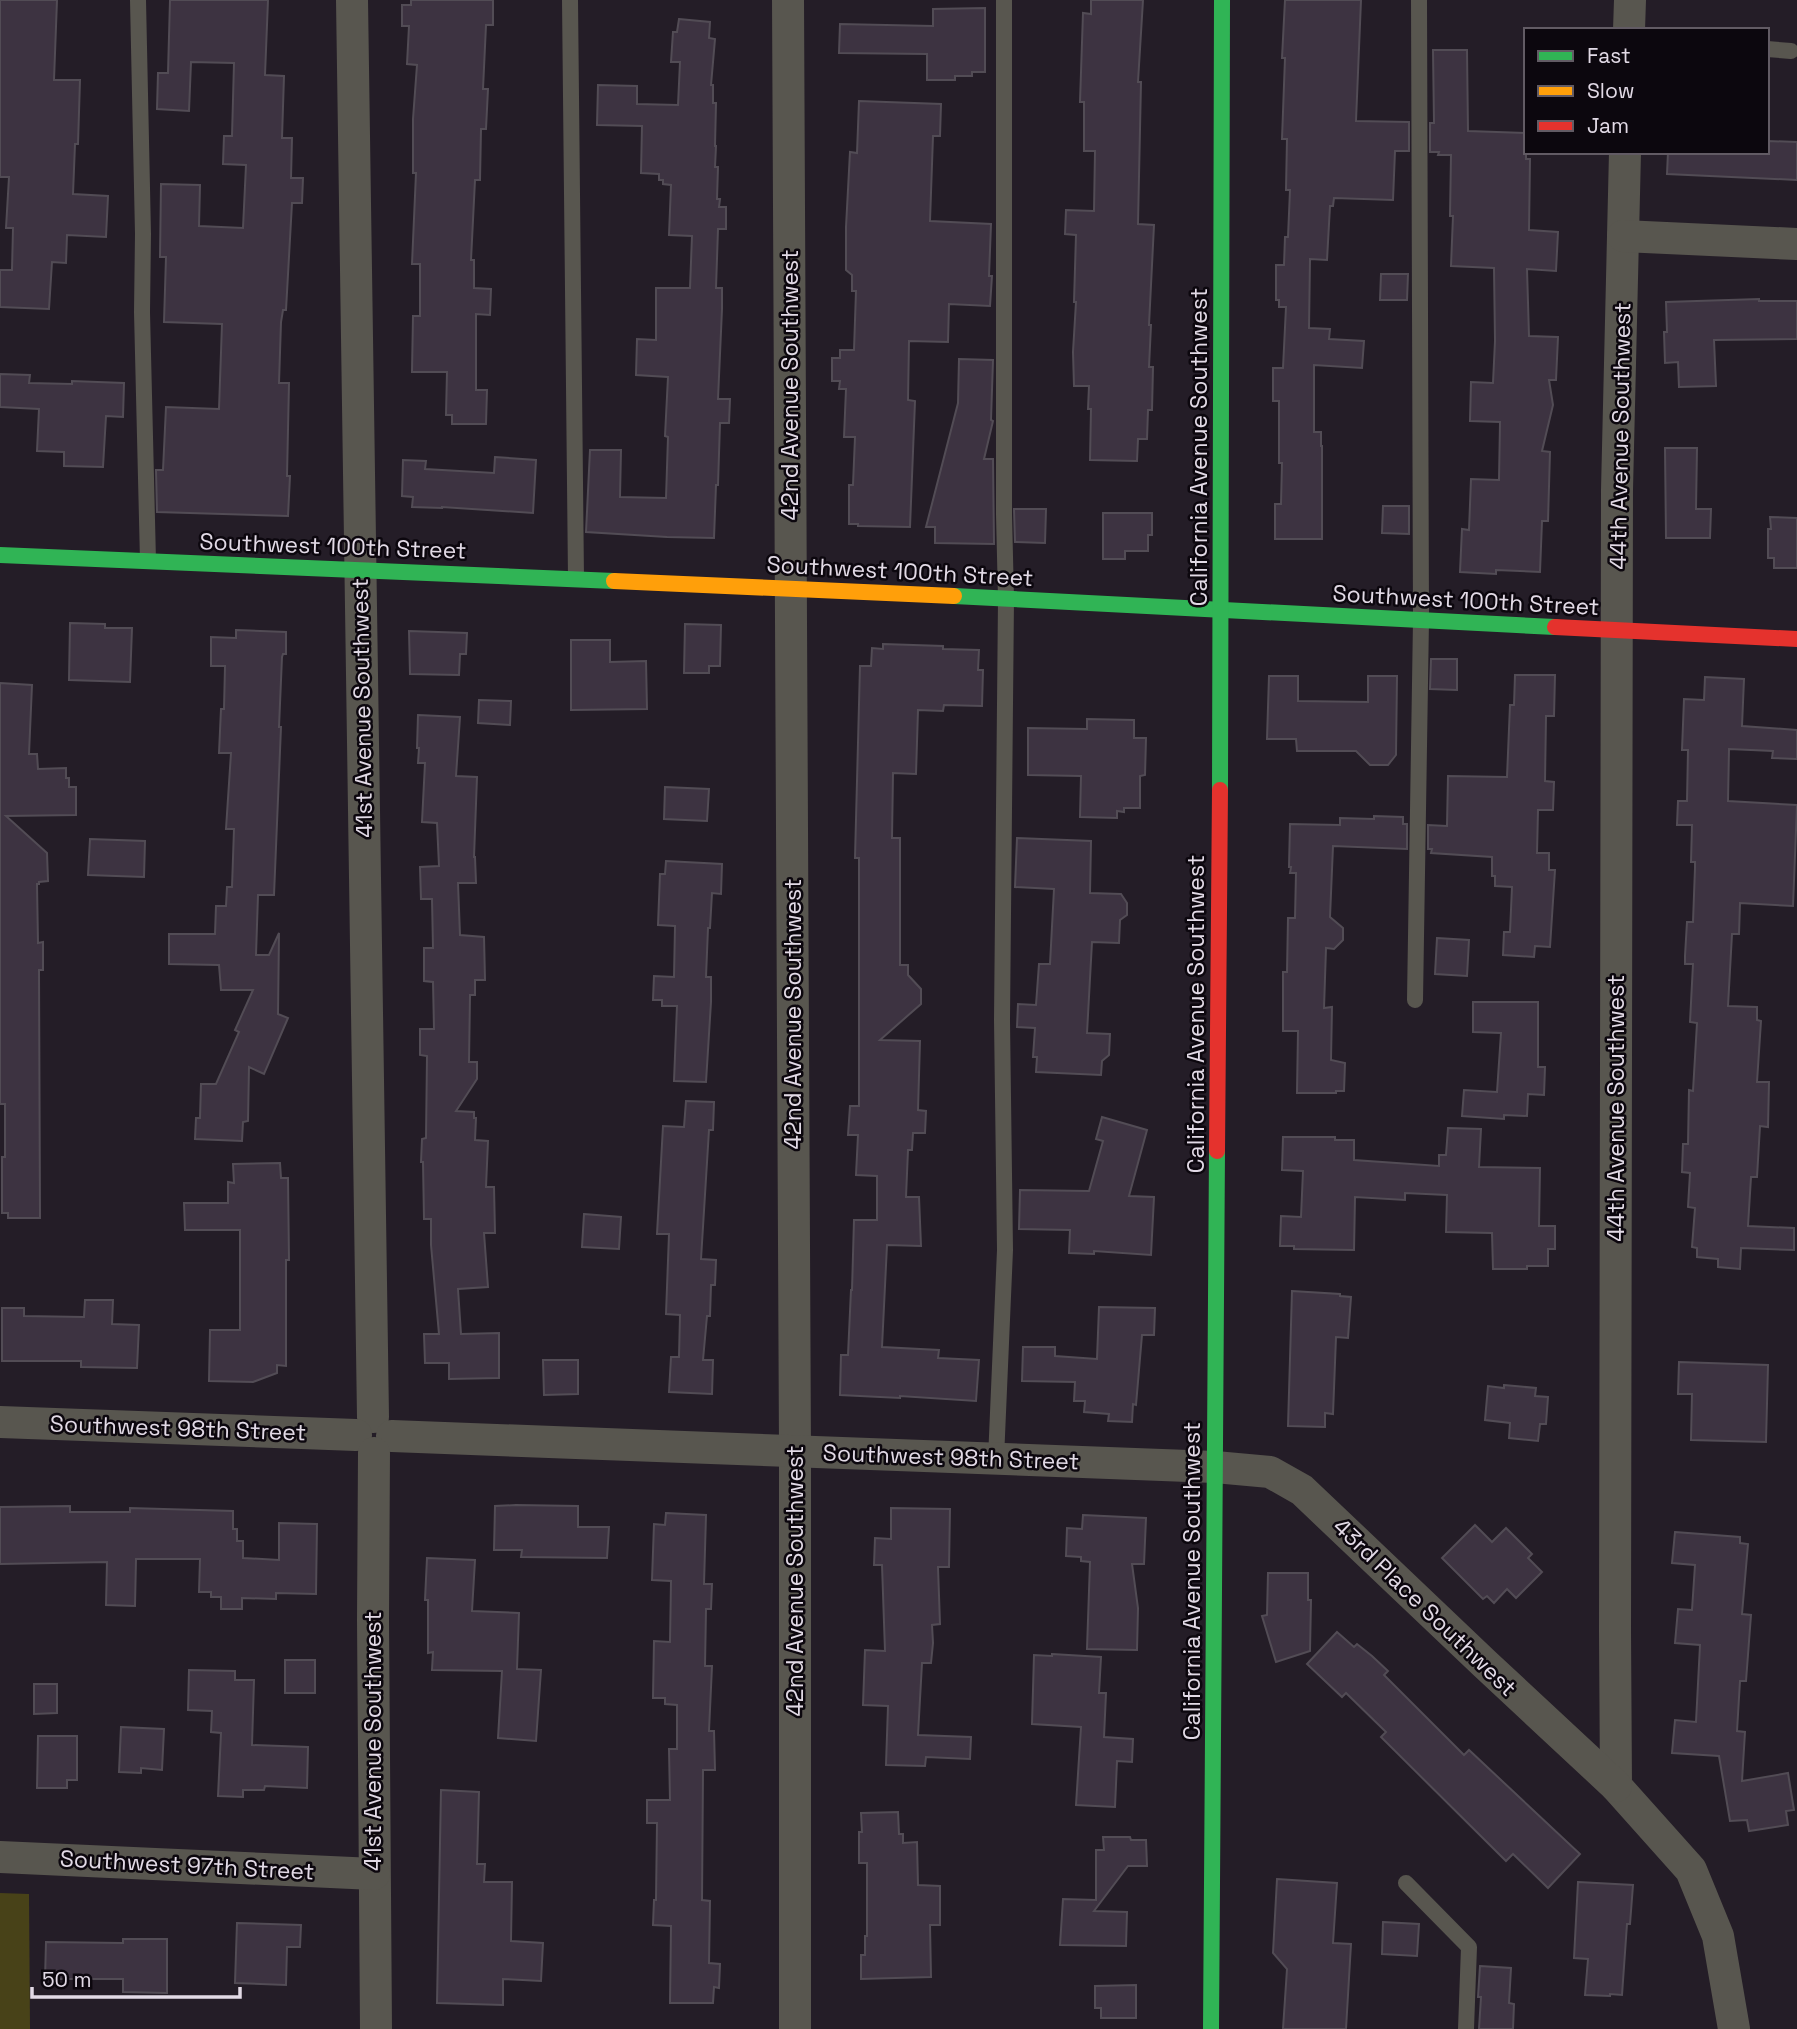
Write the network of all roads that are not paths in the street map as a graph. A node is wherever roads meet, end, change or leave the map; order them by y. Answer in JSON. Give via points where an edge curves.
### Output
{"nodes":[{"id":1,"x":138,"y":0,"type":"edge"},
{"id":2,"x":352,"y":0,"type":"edge"},
{"id":3,"x":570,"y":0,"type":"edge"},
{"id":4,"x":788,"y":0,"type":"edge"},
{"id":5,"x":1004,"y":0,"type":"edge"},
{"id":6,"x":1222,"y":0,"type":"edge"},
{"id":7,"x":1419,"y":0,"type":"edge"},
{"id":8,"x":1630,"y":0,"type":"edge"},
{"id":9,"x":1629,"y":28,"type":"edge"},
{"id":10,"x":1769,"y":49,"type":"edge"},
{"id":11,"x":1791,"y":51,"type":"dead end"},
{"id":12,"x":1625,"y":154,"type":"edge"},
{"id":13,"x":1623,"y":236,"type":"junction"},
{"id":14,"x":1797,"y":244,"type":"edge"},
{"id":15,"x":0,"y":555,"type":"edge"},
{"id":16,"x":148,"y":561,"type":"junction"},
{"id":17,"x":360,"y":570,"type":"junction"},
{"id":18,"x":576,"y":579,"type":"junction"},
{"id":19,"x":791,"y":588,"type":"junction"},
{"id":20,"x":1006,"y":599,"type":"junction"},
{"id":21,"x":1221,"y":610,"type":"junction"},
{"id":22,"x":1421,"y":620,"type":"junction"},
{"id":23,"x":1618,"y":630,"type":"junction"},
{"id":24,"x":1797,"y":639,"type":"edge"},
{"id":25,"x":1415,"y":1000,"type":"dead end"},
{"id":26,"x":0,"y":1422,"type":"edge"},
{"id":27,"x":374,"y":1435,"type":"junction"},
{"id":28,"x":795,"y":1451,"type":"junction"},
{"id":29,"x":996,"y":1459,"type":"junction"},
{"id":30,"x":1215,"y":1468,"type":"junction"},
{"id":31,"x":1616,"y":1786,"type":"junction"},
{"id":32,"x":0,"y":1857,"type":"edge"},
{"id":33,"x":374,"y":1874,"type":"junction"},
{"id":34,"x":1405,"y":1883,"type":"dead end"},
{"id":35,"x":376,"y":2029,"type":"edge"},
{"id":36,"x":795,"y":2029,"type":"edge"},
{"id":37,"x":1211,"y":2029,"type":"edge"},
{"id":38,"x":1466,"y":2029,"type":"edge"},
{"id":39,"x":1734,"y":2029,"type":"edge"}],
"edges":[{"from":1,"to":16,"type":"lane"},
{"from":2,"to":17,"type":"street","name":"41st Avenue Southwest"},
{"from":3,"to":18,"type":"lane"},
{"from":4,"to":19,"type":"street","name":"42nd Avenue Southwest"},
{"from":5,"to":20,"type":"lane"},
{"from":6,"to":21,"type":"street","name":"California Avenue Southwest"},
{"from":7,"to":22,"type":"lane"},
{"from":8,"to":9,"type":"street"},
{"from":10,"to":11,"type":"lane"},
{"from":12,"to":13,"type":"street","name":"44th Avenue Southwest"},
{"from":13,"to":14,"type":"street"},
{"from":13,"to":23,"type":"street","name":"44th Avenue Southwest"},
{"from":15,"to":16,"type":"street","name":"Southwest 100th Street"},
{"from":16,"to":17,"type":"street","name":"Southwest 100th Street"},
{"from":17,"to":18,"type":"street","name":"Southwest 100th Street"},
{"from":17,"to":27,"type":"street","name":"41st Avenue Southwest"},
{"from":18,"to":19,"type":"street","name":"Southwest 100th Street"},
{"from":19,"to":20,"type":"street","name":"Southwest 100th Street"},
{"from":19,"to":28,"type":"street","name":"42nd Avenue Southwest"},
{"from":20,"to":21,"type":"street","name":"Southwest 100th Street"},
{"from":20,"to":29,"type":"lane","via":[[1005,1250]]},
{"from":21,"to":22,"type":"street","name":"Southwest 100th Street"},
{"from":21,"to":30,"type":"street","name":"California Avenue Southwest"},
{"from":22,"to":23,"type":"street","name":"Southwest 100th Street"},
{"from":22,"to":25,"type":"lane"},
{"from":23,"to":24,"type":"street","name":"Southwest 100th Street"},
{"from":23,"to":31,"type":"street","name":"44th Avenue Southwest"},
{"from":26,"to":27,"type":"street","name":"Southwest 98th Street"},
{"from":27,"to":28,"type":"street","name":"Southwest 98th Street"},
{"from":27,"to":33,"type":"street","name":"41st Avenue Southwest"},
{"from":28,"to":29,"type":"street","name":"Southwest 98th Street"},
{"from":28,"to":36,"type":"street","name":"42nd Avenue Southwest"},
{"from":29,"to":30,"type":"street","name":"Southwest 98th Street"},
{"from":30,"to":31,"type":"street","name":"43rd Place Southwest","via":[[1270,1472],[1302,1490]]},
{"from":30,"to":37,"type":"street","name":"California Avenue Southwest"},
{"from":31,"to":39,"type":"street","via":[[1691,1870],[1718,1936]]},
{"from":32,"to":33,"type":"street","name":"Southwest 97th Street"},
{"from":33,"to":35,"type":"street","name":"41st Avenue Southwest"},
{"from":34,"to":38,"type":"lane","via":[[1469,1947]]}]}
